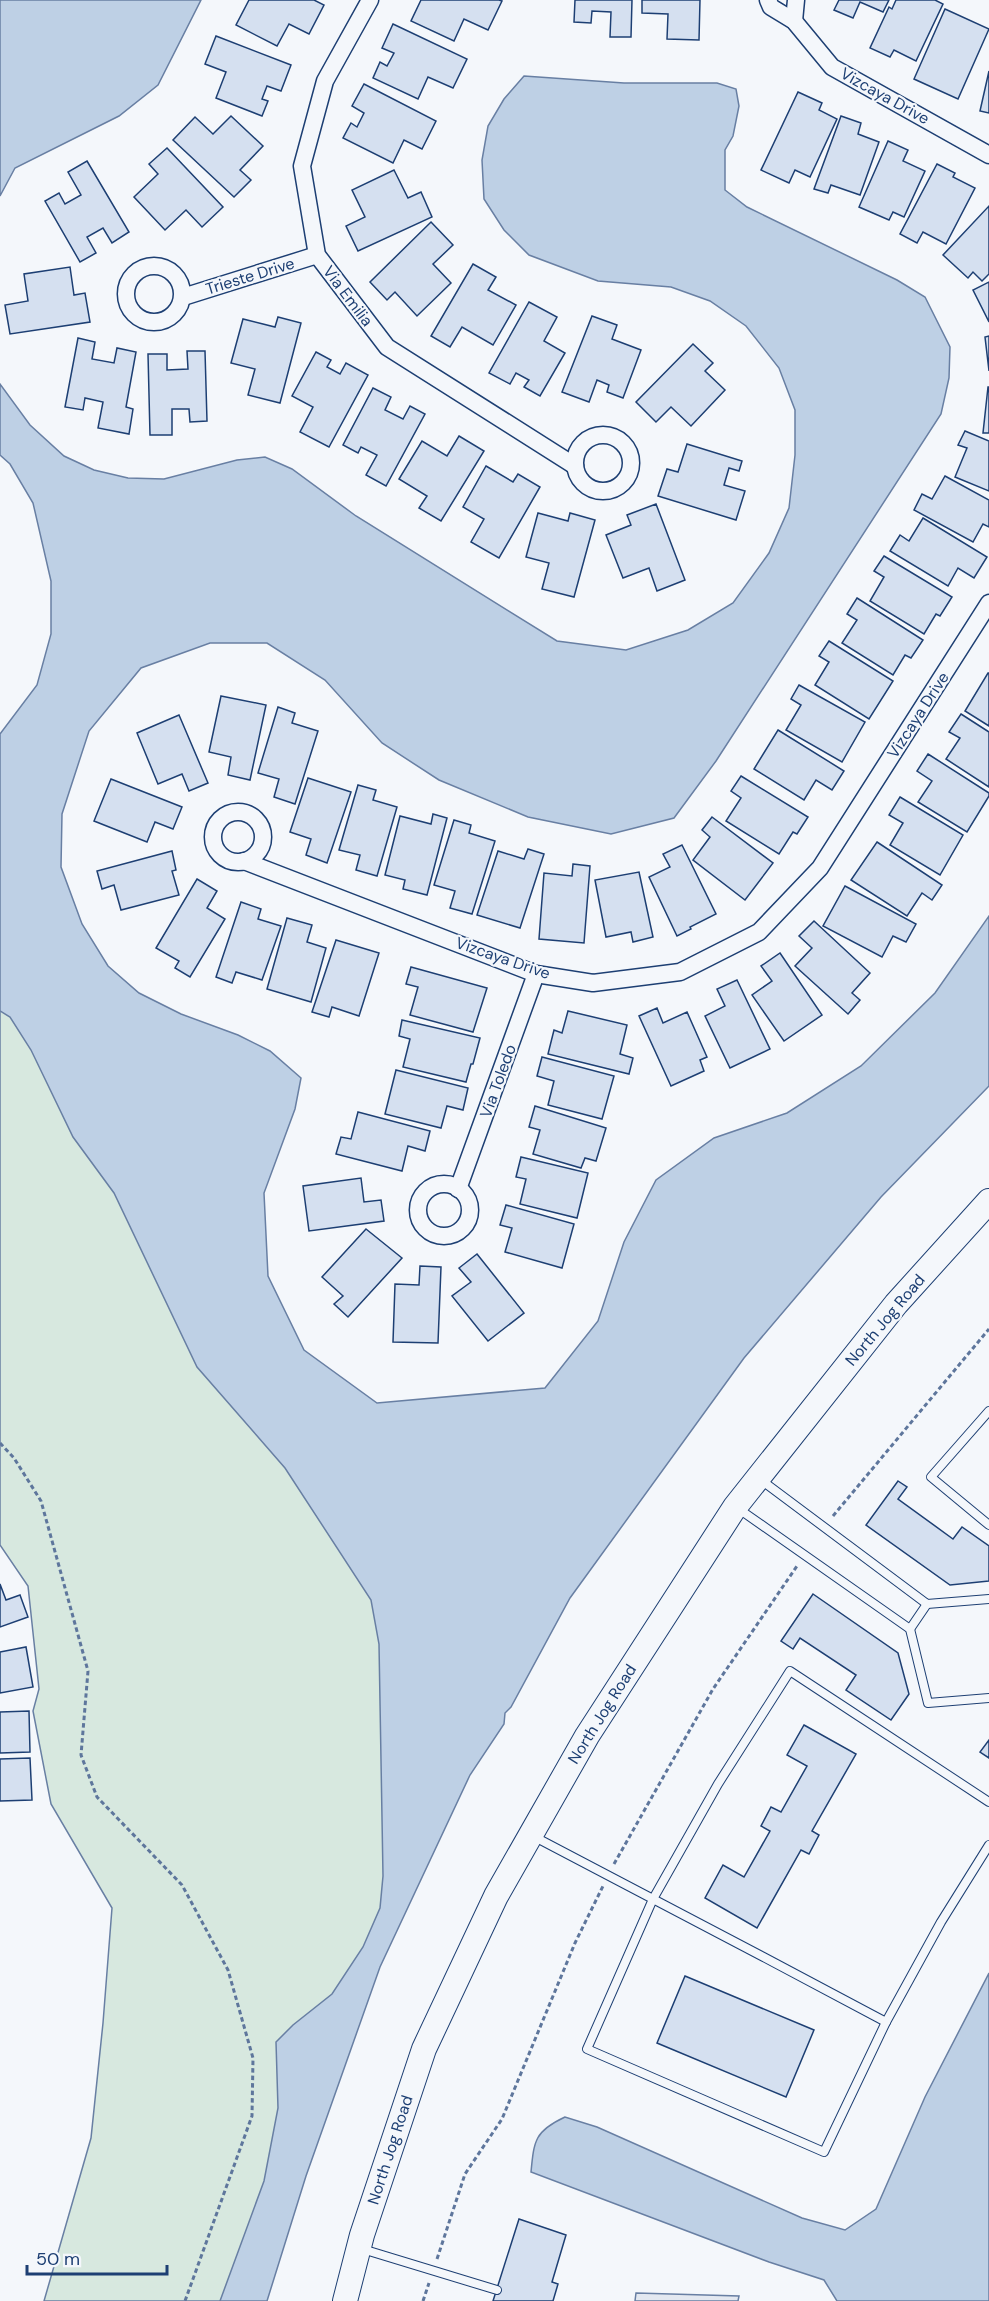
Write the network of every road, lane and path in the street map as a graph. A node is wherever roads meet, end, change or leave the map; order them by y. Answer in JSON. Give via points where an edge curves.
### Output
{"nodes":[{"id":1,"x":370,"y":0,"type":"edge"},
{"id":2,"x":768,"y":0,"type":"edge"},
{"id":3,"x":796,"y":0,"type":"edge"},
{"id":4,"x":794,"y":21,"type":"junction"},
{"id":5,"x":989,"y":155,"type":"edge"},
{"id":6,"x":317,"y":255,"type":"junction"},
{"id":7,"x":183,"y":297,"type":"dead end"},
{"id":8,"x":575,"y":466,"type":"dead end"},
{"id":9,"x":989,"y":603,"type":"edge"},
{"id":10,"x":244,"y":861,"type":"dead end"},
{"id":11,"x":536,"y":974,"type":"junction"},
{"id":12,"x":458,"y":1189,"type":"dead end"},
{"id":13,"x":989,"y":1201,"type":"edge"},
{"id":14,"x":989,"y":1329,"type":"edge"},
{"id":15,"x":989,"y":1411,"type":"edge"},
{"id":16,"x":0,"y":1443,"type":"edge"},
{"id":17,"x":759,"y":1478,"type":"junction"},
{"id":18,"x":735,"y":1507,"type":"junction"},
{"id":19,"x":989,"y":1525,"type":"edge"},
{"id":20,"x":825,"y":1527,"type":"junction"},
{"id":21,"x":805,"y":1556,"type":"junction"},
{"id":22,"x":989,"y":1599,"type":"edge"},
{"id":23,"x":927,"y":1604,"type":"junction"},
{"id":24,"x":910,"y":1629,"type":"junction"},
{"id":25,"x":989,"y":1698,"type":"edge"},
{"id":26,"x":989,"y":1802,"type":"edge"},
{"id":27,"x":531,"y":1834,"type":"junction"},
{"id":28,"x":989,"y":1845,"type":"edge"},
{"id":29,"x":608,"y":1875,"type":"junction"},
{"id":30,"x":653,"y":1899,"type":"junction"},
{"id":31,"x":886,"y":2022,"type":"junction"},
{"id":32,"x":358,"y":2248,"type":"junction"},
{"id":33,"x":433,"y":2271,"type":"junction"},
{"id":34,"x":497,"y":2290,"type":"dead end"},
{"id":35,"x":185,"y":2301,"type":"edge"},
{"id":36,"x":345,"y":2301,"type":"edge"},
{"id":37,"x":423,"y":2301,"type":"edge"}],
"edges":[{"from":1,"to":6,"type":"street","name":"Via Emilia","via":[[325,81],[302,166]]},
{"from":2,"to":4,"type":"street","name":"Vizcaya Drive","via":[[771,8]]},
{"from":3,"to":4,"type":"street"},
{"from":4,"to":5,"type":"street","name":"Vizcaya Drive","via":[[832,66]]},
{"from":6,"to":7,"type":"street","name":"Trieste Drive"},
{"from":6,"to":8,"type":"street","name":"Via Emilia","via":[[387,347]]},
{"from":9,"to":11,"type":"street","name":"Vizcaya Drive","via":[[820,867],[759,932],[680,972],[593,983]]},
{"from":10,"to":11,"type":"street","name":"Vizcaya Drive"},
{"from":11,"to":12,"type":"street","name":"Via Toledo"},
{"from":13,"to":17,"type":"street","name":"North Jog Road","via":[[896,1304]]},
{"from":14,"to":20,"type":"path"},
{"from":15,"to":19,"type":"lane","via":[[931,1477]]},
{"from":16,"to":35,"type":"path","via":[[41,1501],[82,1648],[88,1671],[81,1755],[97,1797],[182,1885],[228,1970],[253,2058],[252,2116]]},
{"from":17,"to":18,"type":"street","name":"North Jog Road"},
{"from":17,"to":20,"type":"lane"},
{"from":18,"to":21,"type":"lane"},
{"from":18,"to":27,"type":"street","name":"North Jog Road","via":[[587,1736]]},
{"from":20,"to":23,"type":"lane"},
{"from":21,"to":24,"type":"lane"},
{"from":21,"to":29,"type":"path","via":[[713,1689]]},
{"from":22,"to":23,"type":"lane"},
{"from":23,"to":24,"type":"lane"},
{"from":24,"to":25,"type":"lane","via":[[928,1703]]},
{"from":26,"to":30,"type":"lane","via":[[790,1671],[718,1784]]},
{"from":27,"to":29,"type":"lane"},
{"from":27,"to":32,"type":"street","name":"North Jog Road","via":[[496,1896],[424,2049]]},
{"from":28,"to":31,"type":"lane"},
{"from":29,"to":30,"type":"lane"},
{"from":29,"to":33,"type":"path","via":[[574,1943],[502,2119],[465,2174]]},
{"from":30,"to":31,"type":"lane"},
{"from":30,"to":31,"type":"lane","via":[[587,2049],[824,2152]]},
{"from":32,"to":33,"type":"lane"},
{"from":32,"to":36,"type":"street","name":"North Jog Road"},
{"from":33,"to":34,"type":"lane"},
{"from":33,"to":37,"type":"path"}]}
